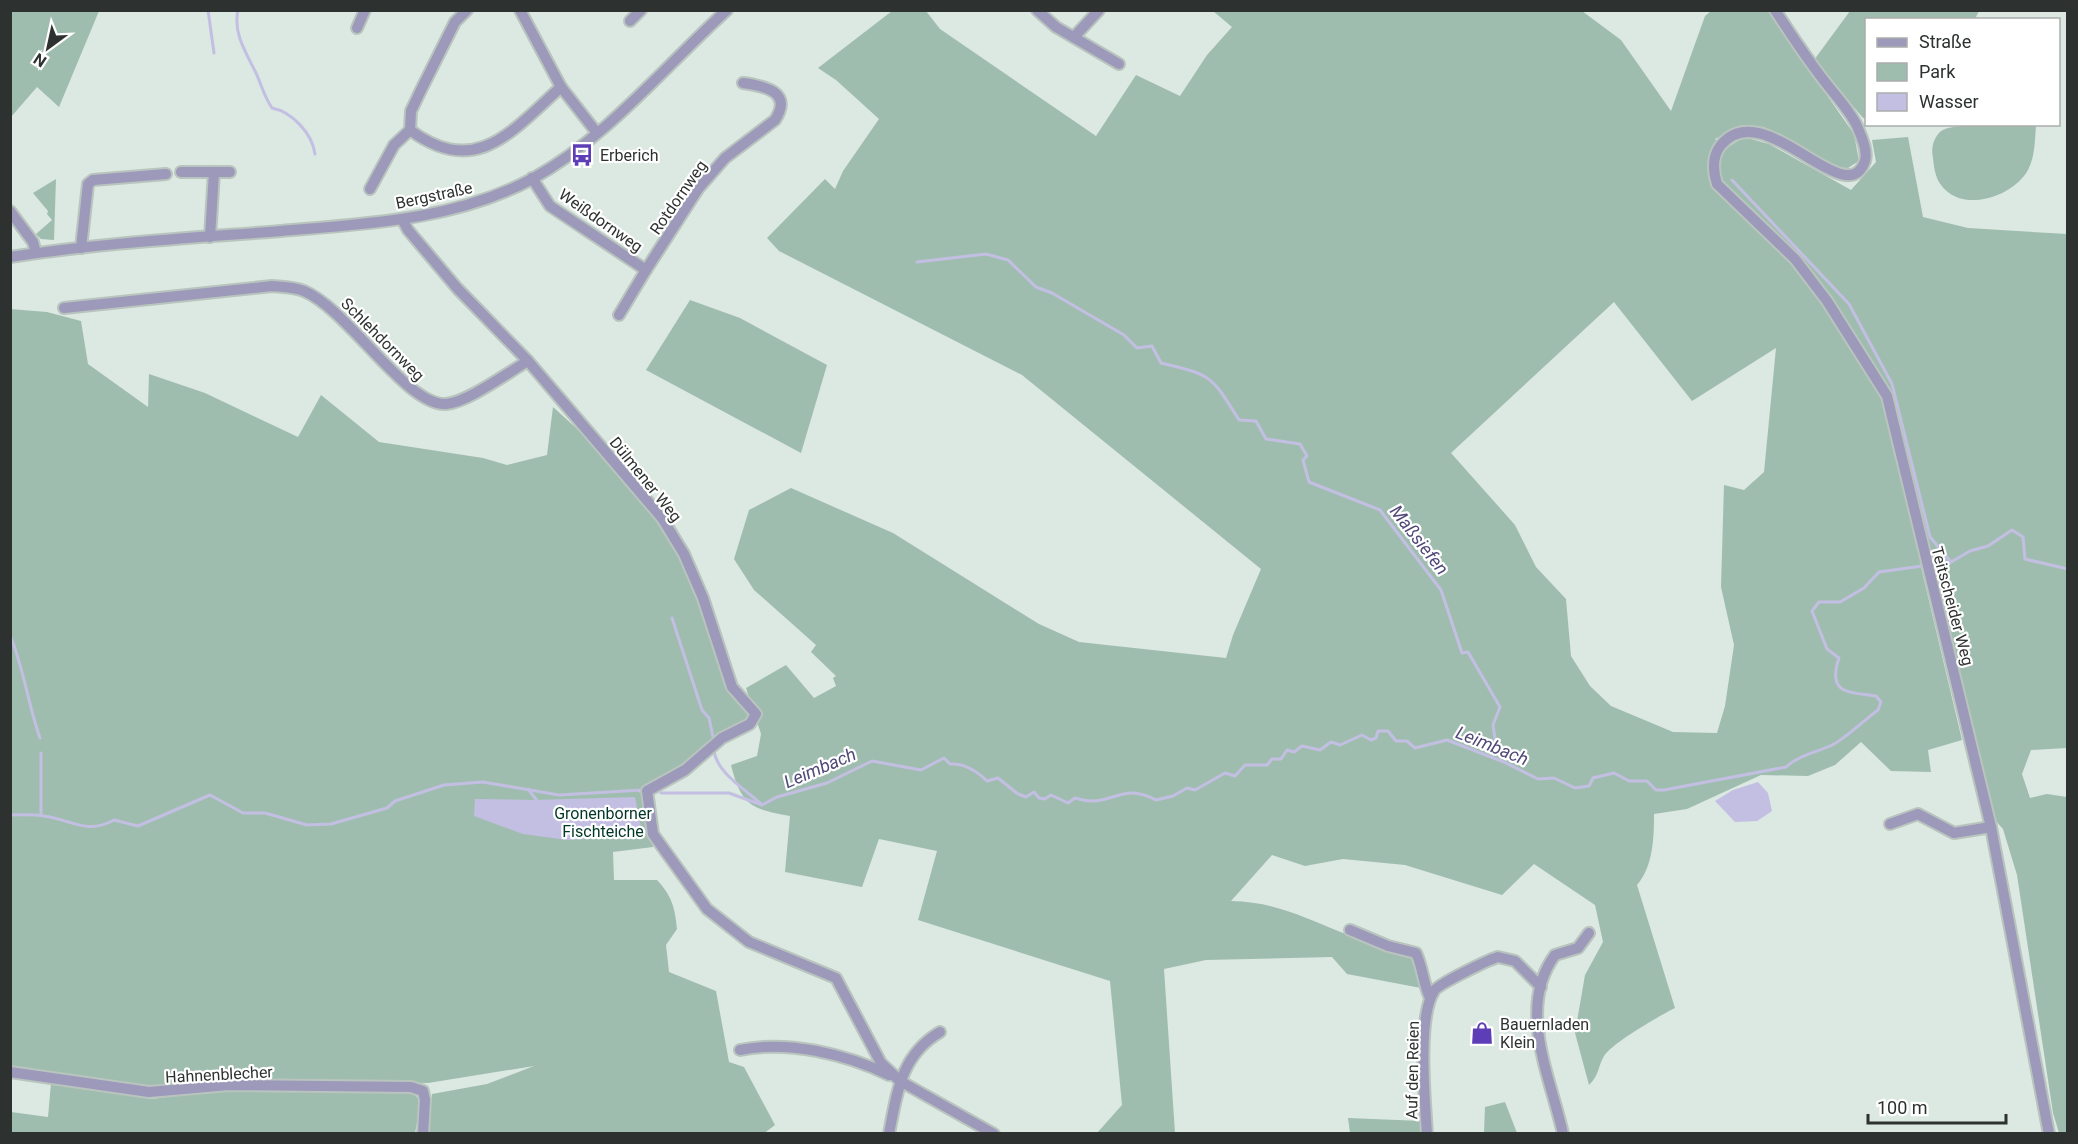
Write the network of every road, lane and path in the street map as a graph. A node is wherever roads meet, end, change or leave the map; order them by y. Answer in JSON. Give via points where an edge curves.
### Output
{"nodes":[{"id":1,"x":365,"y":10,"type":"edge"},
{"id":2,"x":467,"y":10,"type":"edge"},
{"id":3,"x":520,"y":10,"type":"edge"},
{"id":4,"x":641,"y":10,"type":"edge"},
{"id":5,"x":727,"y":10,"type":"edge"},
{"id":6,"x":1037,"y":10,"type":"edge"},
{"id":7,"x":1099,"y":10,"type":"edge"},
{"id":8,"x":1775,"y":10,"type":"edge"},
{"id":9,"x":630,"y":21,"type":"dead end"},
{"id":10,"x":357,"y":28,"type":"dead end"},
{"id":11,"x":1074,"y":37,"type":"junction"},
{"id":12,"x":1119,"y":64,"type":"dead end"},
{"id":13,"x":743,"y":83,"type":"dead end"},
{"id":14,"x":561,"y":87,"type":"junction"},
{"id":15,"x":1861,"y":124,"type":"edge"},
{"id":16,"x":410,"y":130,"type":"junction"},
{"id":17,"x":597,"y":133,"type":"junction"},
{"id":18,"x":181,"y":172,"type":"dead end"},
{"id":19,"x":214,"y":172,"type":"junction"},
{"id":20,"x":230,"y":172,"type":"dead end"},
{"id":21,"x":166,"y":174,"type":"dead end"},
{"id":22,"x":532,"y":178,"type":"junction"},
{"id":23,"x":370,"y":189,"type":"dead end"},
{"id":24,"x":10,"y":211,"type":"edge"},
{"id":25,"x":402,"y":219,"type":"junction"},
{"id":26,"x":210,"y":237,"type":"junction"},
{"id":27,"x":81,"y":248,"type":"junction"},
{"id":28,"x":36,"y":253,"type":"junction"},
{"id":29,"x":10,"y":257,"type":"edge"},
{"id":30,"x":646,"y":270,"type":"junction"},
{"id":31,"x":64,"y":308,"type":"dead end"},
{"id":32,"x":619,"y":315,"type":"dead end"},
{"id":33,"x":528,"y":361,"type":"junction"},
{"id":34,"x":1890,"y":824,"type":"dead end"},
{"id":35,"x":1991,"y":827,"type":"junction"},
{"id":36,"x":1350,"y":930,"type":"dead end"},
{"id":37,"x":1589,"y":933,"type":"dead end"},
{"id":38,"x":1541,"y":987,"type":"junction"},
{"id":39,"x":1431,"y":998,"type":"junction"},
{"id":40,"x":940,"y":1032,"type":"dead end"},
{"id":41,"x":740,"y":1050,"type":"dead end"},
{"id":42,"x":10,"y":1072,"type":"edge"},
{"id":43,"x":900,"y":1080,"type":"junction"},
{"id":44,"x":423,"y":1134,"type":"edge"},
{"id":45,"x":890,"y":1134,"type":"edge"},
{"id":46,"x":994,"y":1134,"type":"edge"},
{"id":47,"x":1426,"y":1134,"type":"edge"},
{"id":48,"x":1563,"y":1134,"type":"edge"},
{"id":49,"x":2049,"y":1134,"type":"edge"}],
"edges":[{"from":1,"to":10,"type":"street"},
{"from":2,"to":16,"type":"street","via":[[455,22],[411,111]]},
{"from":3,"to":14,"type":"street"},
{"from":4,"to":9,"type":"street"},
{"from":5,"to":17,"type":"street","name":"Bergstraße"},
{"from":6,"to":11,"type":"street"},
{"from":7,"to":11,"type":"street"},
{"from":8,"to":15,"type":"street","via":[[1820,76]]},
{"from":11,"to":12,"type":"street"},
{"from":13,"to":30,"type":"street","name":"Rotdornweg","via":[[774,92],[780,100],[776,120],[725,158],[698,189]]},
{"from":14,"to":16,"type":"street","via":[[508,134],[469,151],[442,149]]},
{"from":14,"to":17,"type":"street"},
{"from":15,"to":35,"type":"street","name":"Teitscheider Weg","via":[[1865,161],[1857,171],[1846,175],[1831,172],[1763,133],[1748,131],[1722,144],[1715,155],[1713,173],[1717,184],[1795,259],[1827,301],[1887,396]]},
{"from":16,"to":23,"type":"street","via":[[394,145]]},
{"from":17,"to":22,"type":"street","name":"Bergstraße"},
{"from":18,"to":19,"type":"street"},
{"from":19,"to":20,"type":"street"},
{"from":19,"to":26,"type":"street"},
{"from":21,"to":27,"type":"street","via":[[93,180],[88,184]]},
{"from":22,"to":25,"type":"street","name":"Bergstraße","via":[[458,208]]},
{"from":22,"to":30,"type":"street","name":"Weißdornweg","via":[[550,206]]},
{"from":24,"to":28,"type":"street","via":[[33,242]]},
{"from":25,"to":26,"type":"street","name":"Bergstraße"},
{"from":25,"to":33,"type":"street","name":"Dülmener Weg","via":[[457,288]]},
{"from":26,"to":27,"type":"street","name":"Bergstraße"},
{"from":27,"to":28,"type":"street","name":"Bergstraße"},
{"from":28,"to":29,"type":"street","name":"Bergstraße"},
{"from":30,"to":32,"type":"street","name":"Weißdornweg"},
{"from":31,"to":33,"type":"street","name":"Schlehdornweg","via":[[272,286],[302,290],[332,308],[415,393],[437,403],[459,401]]},
{"from":33,"to":43,"type":"street","name":"Dülmener Weg","via":[[662,518],[684,554],[703,598],[732,687],[756,714],[750,724],[722,738],[686,770],[647,791],[653,834],[707,909],[749,942],[836,978],[881,1063]]},
{"from":34,"to":35,"type":"street","via":[[1918,814],[1954,833]]},
{"from":35,"to":49,"type":"street","name":"Teitscheider Weg"},
{"from":36,"to":39,"type":"street","via":[[1416,953]]},
{"from":37,"to":38,"type":"street","via":[[1578,948],[1555,955]]},
{"from":38,"to":39,"type":"street","name":"Auf den Reien","via":[[1515,961],[1498,957],[1440,985]]},
{"from":38,"to":48,"type":"street","via":[[1537,1019],[1541,1047]]},
{"from":39,"to":47,"type":"street","name":"Auf den Reien","via":[[1426,1017],[1423,1080]]},
{"from":40,"to":43,"type":"street","via":[[924,1041]]},
{"from":41,"to":43,"type":"street","via":[[761,1046],[822,1053],[865,1063]]},
{"from":42,"to":44,"type":"street","name":"Hahnenblecher","via":[[148,1092],[229,1085],[411,1087],[423,1091]]},
{"from":43,"to":45,"type":"street"},
{"from":43,"to":46,"type":"street"}]}
